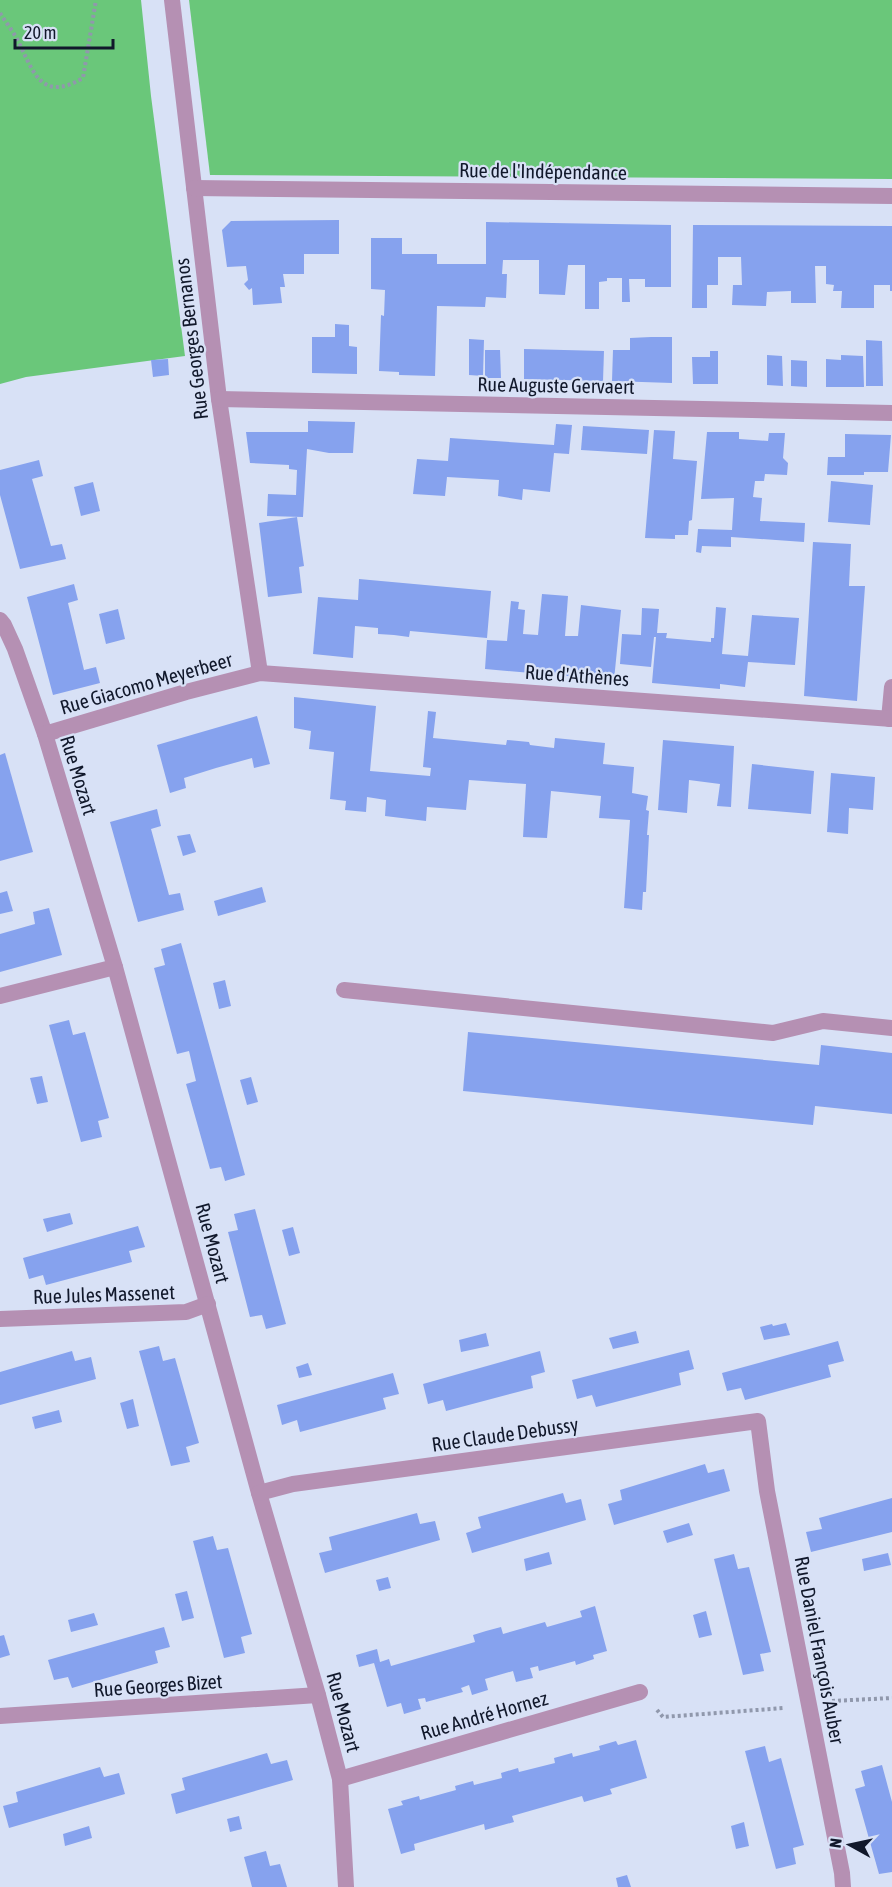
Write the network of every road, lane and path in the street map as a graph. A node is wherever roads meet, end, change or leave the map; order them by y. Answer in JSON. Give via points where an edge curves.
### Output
{"nodes":[{"id":1,"x":96,"y":0,"type":"edge"},
{"id":2,"x":172,"y":0,"type":"edge"},
{"id":3,"x":0,"y":13,"type":"edge"},
{"id":4,"x":194,"y":188,"type":"junction"},
{"id":5,"x":892,"y":196,"type":"edge"},
{"id":6,"x":219,"y":399,"type":"junction"},
{"id":7,"x":892,"y":412,"type":"edge"},
{"id":8,"x":0,"y":620,"type":"edge"},
{"id":9,"x":260,"y":672,"type":"junction"},
{"id":10,"x":892,"y":687,"type":"edge"},
{"id":11,"x":891,"y":719,"type":"edge"},
{"id":12,"x":45,"y":735,"type":"junction"},
{"id":13,"x":115,"y":967,"type":"junction"},
{"id":14,"x":344,"y":990,"type":"dead end"},
{"id":15,"x":0,"y":996,"type":"edge"},
{"id":16,"x":892,"y":1028,"type":"edge"},
{"id":17,"x":208,"y":1304,"type":"junction"},
{"id":18,"x":0,"y":1318,"type":"edge"},
{"id":19,"x":758,"y":1421,"type":"joint"},
{"id":20,"x":259,"y":1493,"type":"junction"},
{"id":21,"x":640,"y":1692,"type":"joint"},
{"id":22,"x":318,"y":1695,"type":"junction"},
{"id":23,"x":892,"y":1698,"type":"edge"},
{"id":24,"x":809,"y":1703,"type":"junction"},
{"id":25,"x":0,"y":1716,"type":"edge"},
{"id":26,"x":340,"y":1779,"type":"junction"},
{"id":27,"x":346,"y":1887,"type":"edge"},
{"id":28,"x":843,"y":1887,"type":"edge"}],
"edges":[{"from":1,"to":3,"type":"path","via":[[83,78],[61,87],[36,77]]},
{"from":2,"to":4,"type":"street","name":"Rue Georges Bernanos"},
{"from":4,"to":5,"type":"street","name":"Rue de l'Indépendance"},
{"from":4,"to":6,"type":"street","name":"Rue Georges Bernanos"},
{"from":6,"to":7,"type":"street","name":"Rue Auguste Gervaert"},
{"from":6,"to":9,"type":"street","name":"Rue Georges Bernanos"},
{"from":8,"to":12,"type":"street","name":"Rue Mozart","via":[[15,649]]},
{"from":9,"to":11,"type":"street","name":"Rue d'Athènes"},
{"from":9,"to":12,"type":"street","name":"Rue Giacomo Meyerbeer"},
{"from":10,"to":11,"type":"street"},
{"from":12,"to":13,"type":"street","name":"Rue Mozart"},
{"from":13,"to":15,"type":"street"},
{"from":13,"to":17,"type":"street","name":"Rue Mozart"},
{"from":14,"to":16,"type":"street","via":[[773,1033],[823,1021]]},
{"from":17,"to":18,"type":"street","name":"Rue Jules Massenet","via":[[186,1312]]},
{"from":17,"to":20,"type":"street","name":"Rue Mozart"},
{"from":19,"to":20,"type":"street","name":"Rue Claude Debussy","via":[[292,1484]]},
{"from":19,"to":24,"type":"street","name":"Rue Daniel François Auber","via":[[767,1491]]},
{"from":20,"to":22,"type":"street","name":"Rue Mozart"},
{"from":21,"to":24,"type":"path","via":[[663,1717]]},
{"from":21,"to":26,"type":"street","name":"Rue André Hornez"},
{"from":22,"to":25,"type":"street","name":"Rue Georges Bizet"},
{"from":22,"to":26,"type":"street","name":"Rue Mozart"},
{"from":23,"to":24,"type":"path"},
{"from":24,"to":28,"type":"street","name":"Rue Daniel François Auber"},
{"from":26,"to":27,"type":"street","name":"Rue Mozart"}]}
